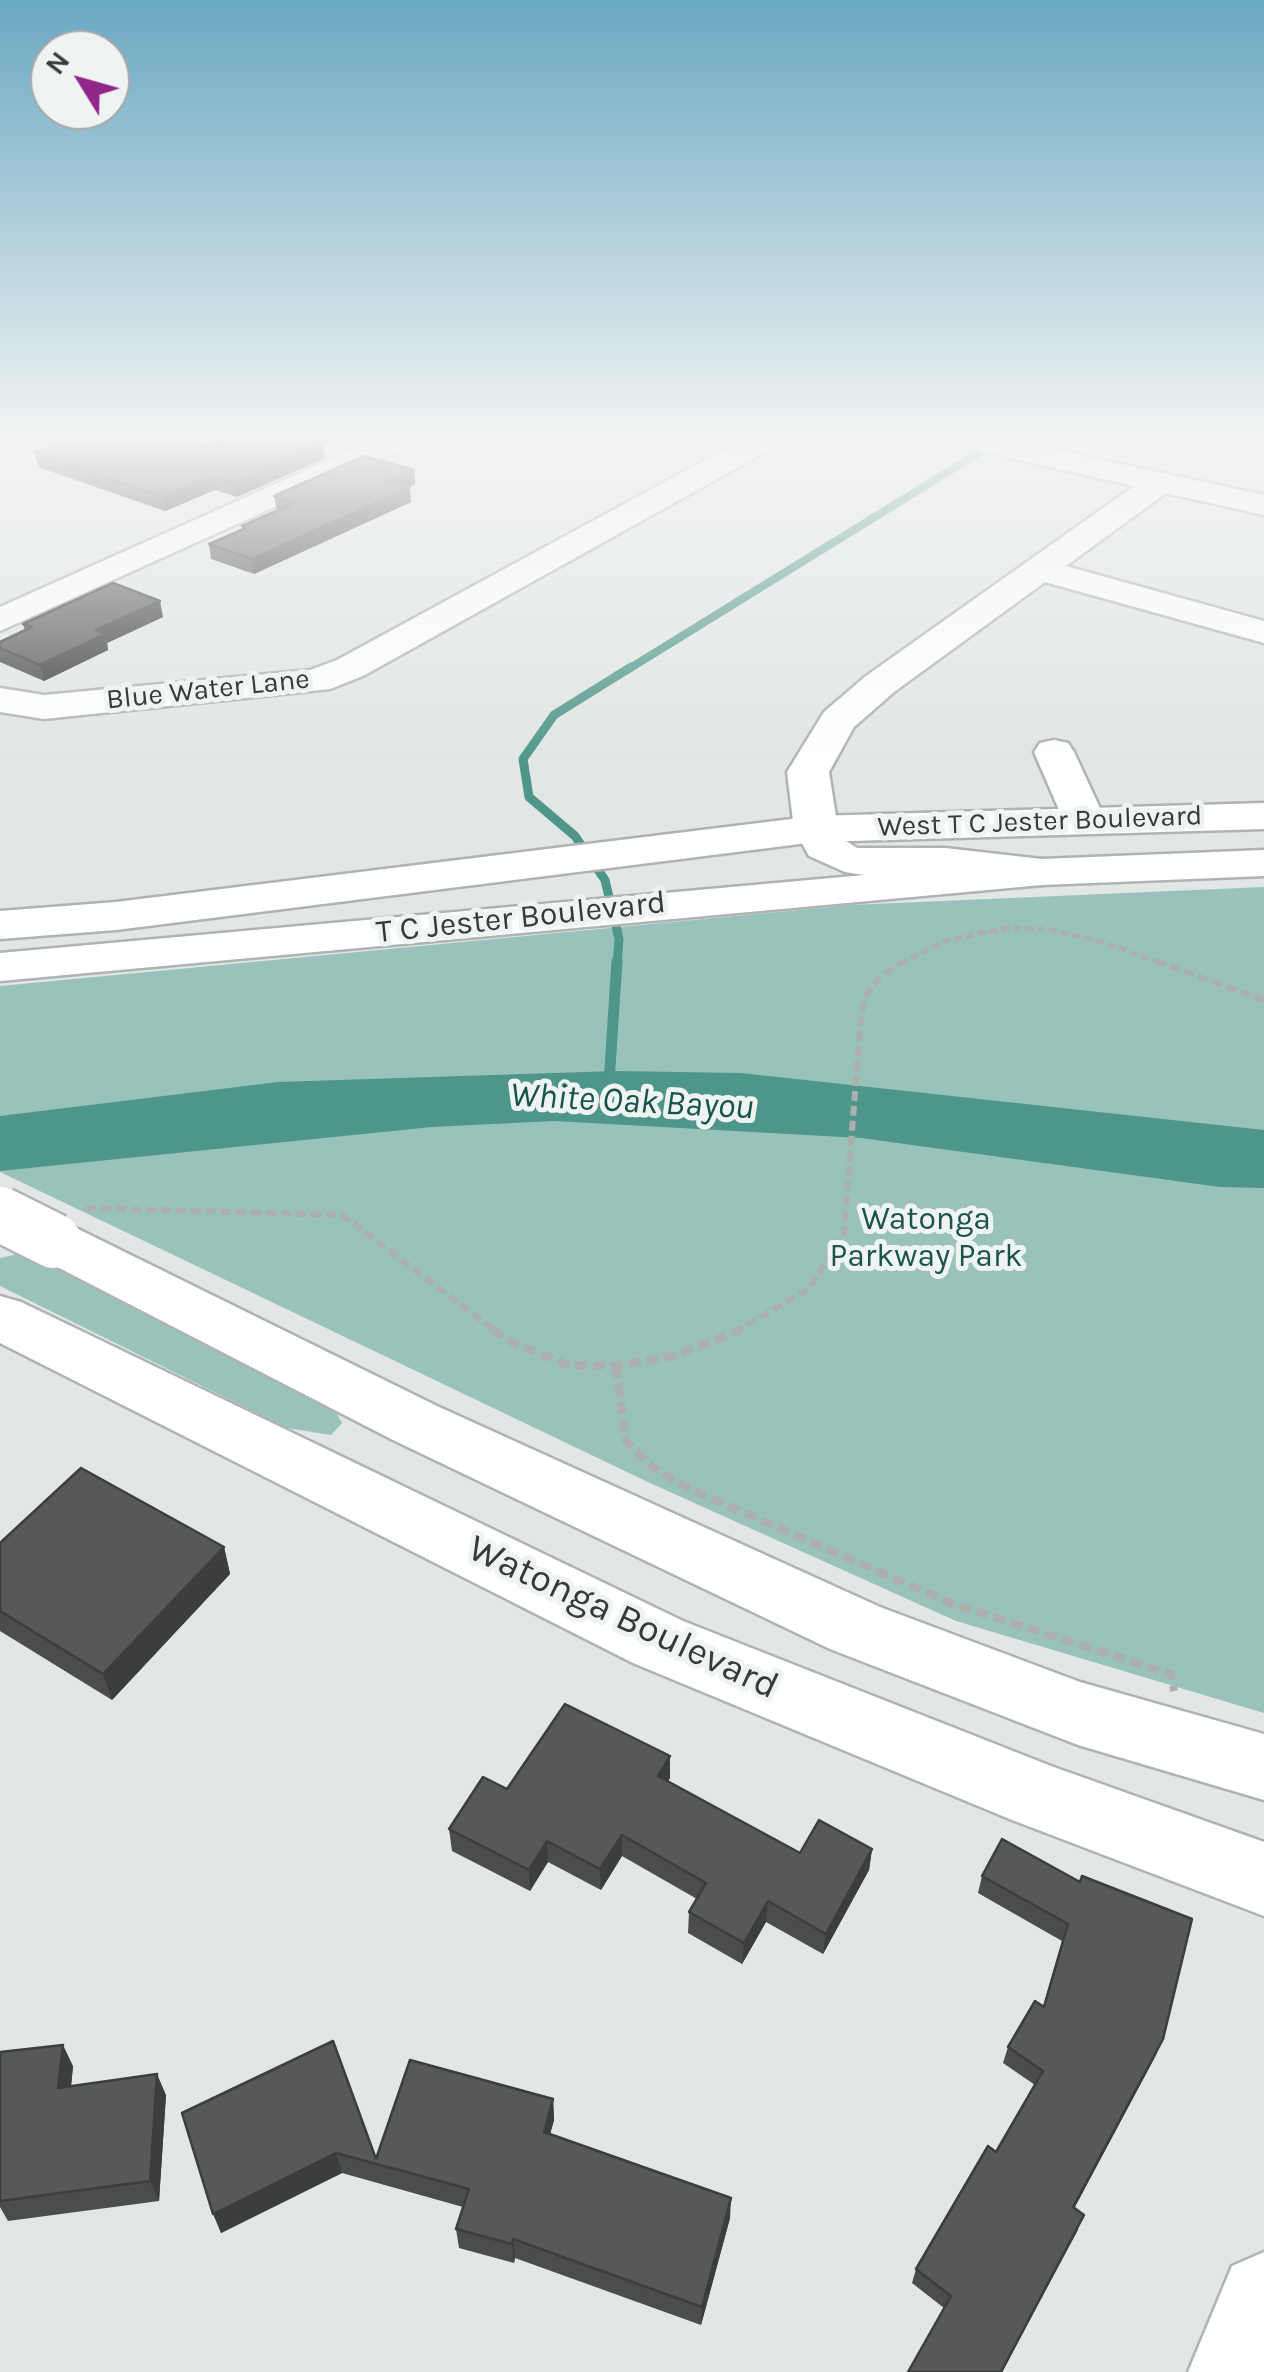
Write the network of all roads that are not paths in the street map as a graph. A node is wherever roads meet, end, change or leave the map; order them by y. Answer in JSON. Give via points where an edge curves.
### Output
{"nodes":[{"id":1,"x":167,"y":545,"type":"edge"},
{"id":2,"x":574,"y":545,"type":"edge"},
{"id":3,"x":1072,"y":545,"type":"edge"},
{"id":4,"x":1038,"y":569,"type":"junction"},
{"id":5,"x":0,"y":620,"type":"edge"},
{"id":6,"x":1264,"y":632,"type":"edge"},
{"id":7,"x":0,"y":700,"type":"edge"},
{"id":8,"x":1054,"y":752,"type":"dead end"},
{"id":9,"x":1264,"y":816,"type":"edge"},
{"id":10,"x":1084,"y":819,"type":"junction"},
{"id":11,"x":816,"y":829,"type":"junction"},
{"id":12,"x":1264,"y":863,"type":"edge"},
{"id":13,"x":1042,"y":872,"type":"junction"},
{"id":14,"x":0,"y":926,"type":"edge"},
{"id":15,"x":112,"y":936,"type":"junction"},
{"id":16,"x":0,"y":967,"type":"edge"},
{"id":17,"x":0,"y":1214,"type":"edge"},
{"id":18,"x":0,"y":1317,"type":"edge"},
{"id":19,"x":415,"y":1424,"type":"junction"},
{"id":20,"x":356,"y":1491,"type":"junction"},
{"id":21,"x":1264,"y":1767,"type":"edge"},
{"id":22,"x":1264,"y":1879,"type":"edge"},
{"id":23,"x":1264,"y":2298,"type":"edge"},
{"id":24,"x":1235,"y":2372,"type":"edge"}],
"edges":[{"from":1,"to":5,"type":"main road"},
{"from":2,"to":7,"type":"main road","name":"Blue Water Lane","via":[[350,668],[316,680],[44,707]]},
{"from":3,"to":4,"type":"main road"},
{"from":4,"to":6,"type":"main road"},
{"from":4,"to":11,"type":"main road","via":[[838,720],[808,772]]},
{"from":8,"to":10,"type":"main road"},
{"from":9,"to":10,"type":"main road","name":"West T C Jester Boulevard"},
{"from":10,"to":11,"type":"main road","name":"West T C Jester Boulevard"},
{"from":11,"to":13,"type":"main road","via":[[844,859]]},
{"from":11,"to":15,"type":"main road","name":"T C Jester Boulevard","via":[[497,869]]},
{"from":12,"to":13,"type":"main road","name":"West T C Jester Boulevard"},
{"from":13,"to":15,"type":"main road","name":"T C Jester Boulevard","via":[[516,919]]},
{"from":14,"to":15,"type":"main road","name":"T C Jester Boulevard"},
{"from":15,"to":16,"type":"main road","name":"T C Jester Boulevard"},
{"from":17,"to":19,"type":"main road","bridge":true},
{"from":18,"to":20,"type":"main road","name":"Watonga Boulevard"},
{"from":19,"to":20,"type":"main road"},
{"from":19,"to":21,"type":"main road","via":[[855,1628],[1078,1714]]},
{"from":20,"to":22,"type":"main road","name":"Watonga Boulevard","via":[[658,1642]]},
{"from":23,"to":24,"type":"main road"}]}
